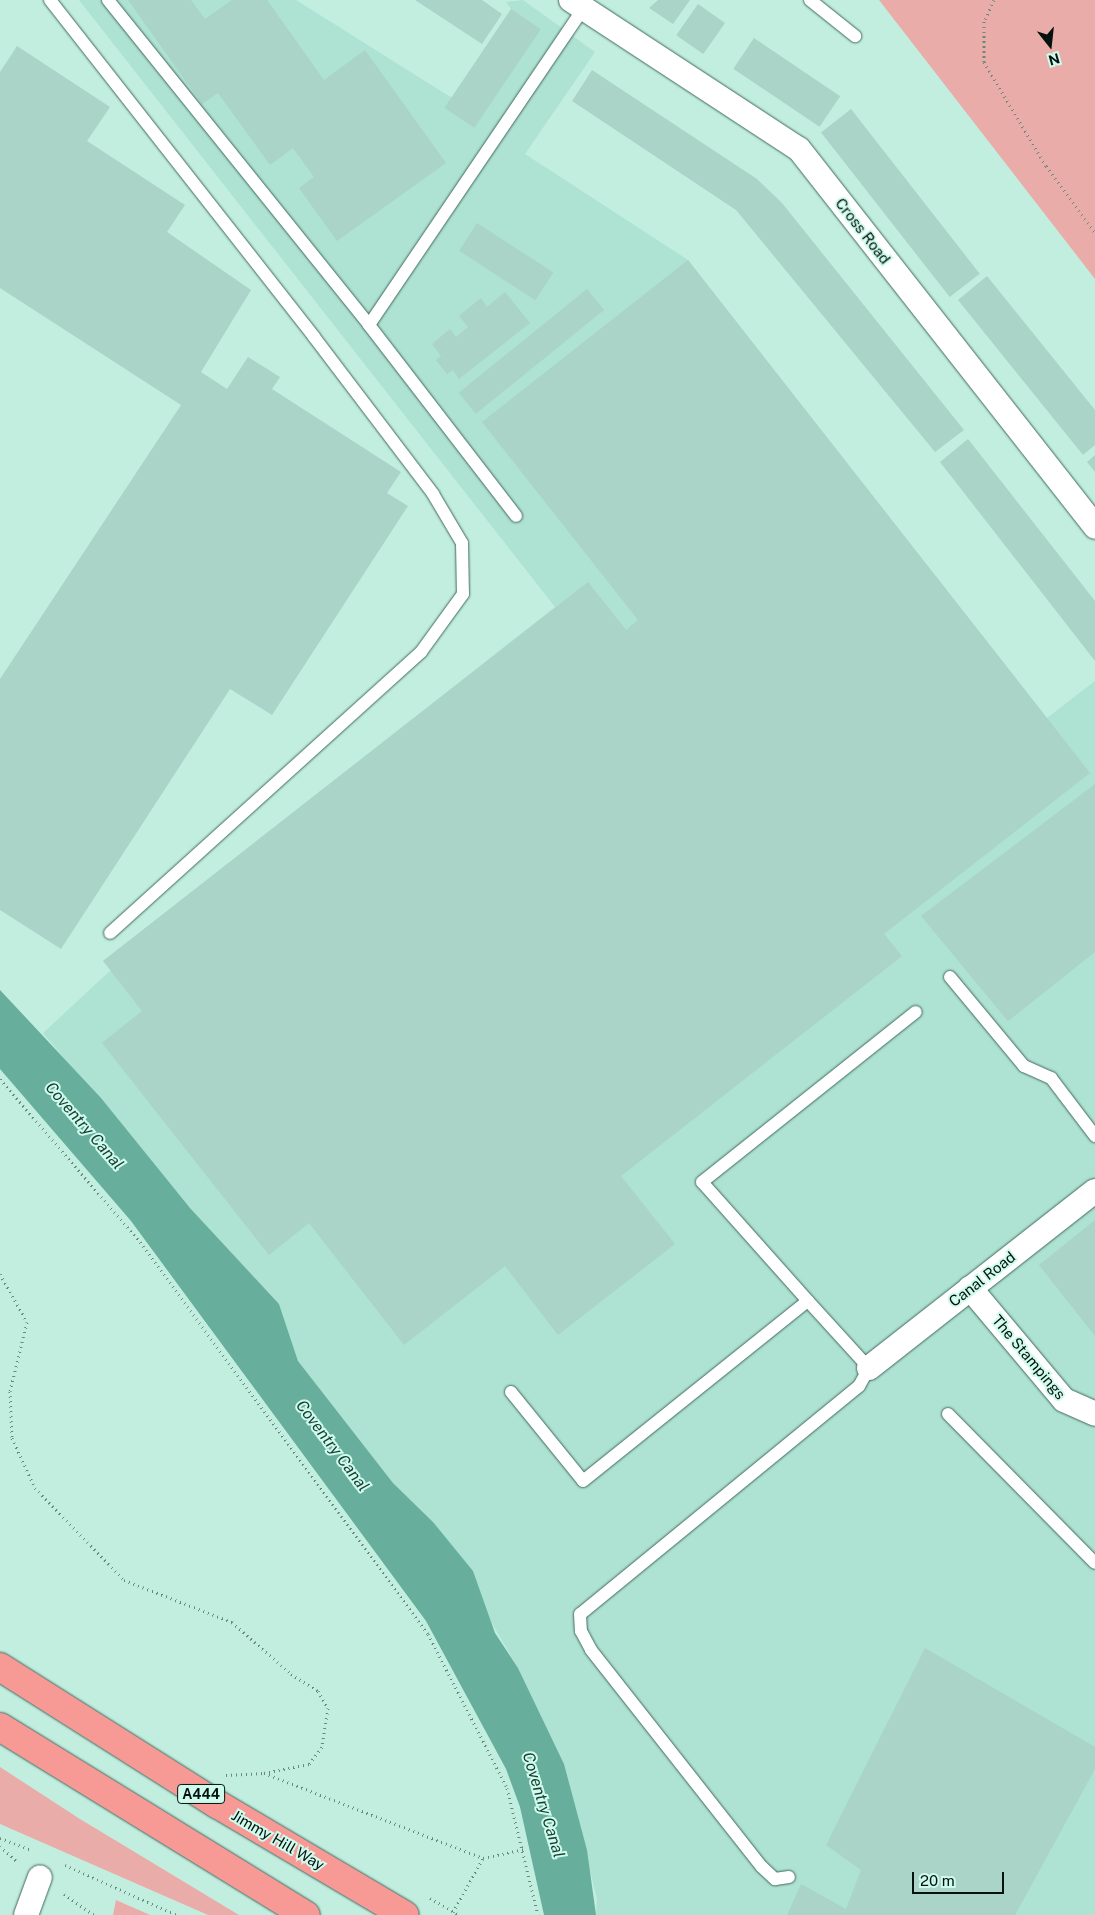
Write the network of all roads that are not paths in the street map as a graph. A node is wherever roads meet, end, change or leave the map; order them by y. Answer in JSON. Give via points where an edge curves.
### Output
{"nodes":[{"id":1,"x":50,"y":0,"type":"edge"},
{"id":2,"x":108,"y":0,"type":"edge"},
{"id":3,"x":810,"y":0,"type":"edge"},
{"id":4,"x":583,"y":3,"type":"edge"},
{"id":5,"x":855,"y":36,"type":"dead end"},
{"id":6,"x":369,"y":325,"type":"junction"},
{"id":7,"x":516,"y":516,"type":"dead end"},
{"id":8,"x":1095,"y":527,"type":"edge"},
{"id":9,"x":110,"y":933,"type":"dead end"},
{"id":10,"x":950,"y":976,"type":"dead end"},
{"id":11,"x":916,"y":1012,"type":"dead end"},
{"id":12,"x":1095,"y":1136,"type":"edge"},
{"id":13,"x":1095,"y":1191,"type":"edge"},
{"id":14,"x":970,"y":1288,"type":"junction"},
{"id":15,"x":808,"y":1302,"type":"junction"},
{"id":16,"x":869,"y":1368,"type":"junction"},
{"id":17,"x":510,"y":1392,"type":"dead end"},
{"id":18,"x":948,"y":1414,"type":"dead end"},
{"id":19,"x":1095,"y":1414,"type":"edge"},
{"id":20,"x":1095,"y":1564,"type":"edge"},
{"id":21,"x":0,"y":1666,"type":"edge"},
{"id":22,"x":0,"y":1728,"type":"edge"},
{"id":23,"x":41,"y":1866,"type":"road end"},
{"id":24,"x":789,"y":1877,"type":"dead end"},
{"id":25,"x":26,"y":1915,"type":"edge"},
{"id":26,"x":306,"y":1915,"type":"edge"},
{"id":27,"x":405,"y":1915,"type":"edge"}],
"edges":[{"from":1,"to":9,"type":"lane","via":[[433,494],[462,543],[463,594],[421,652]]},
{"from":2,"to":6,"type":"lane"},
{"from":3,"to":5,"type":"lane"},
{"from":4,"to":6,"type":"lane"},
{"from":4,"to":8,"type":"street","name":"Cross Road","via":[[799,149]]},
{"from":6,"to":7,"type":"lane"},
{"from":10,"to":12,"type":"lane","via":[[1024,1066],[1051,1078]]},
{"from":11,"to":15,"type":"lane","via":[[702,1182]]},
{"from":13,"to":14,"type":"street","name":"Canal Road"},
{"from":14,"to":16,"type":"street","name":"Canal Road"},
{"from":14,"to":19,"type":"street","name":"The Stampings","via":[[1064,1400]]},
{"from":15,"to":16,"type":"lane"},
{"from":15,"to":17,"type":"lane","via":[[583,1481]]},
{"from":16,"to":24,"type":"lane","via":[[859,1386],[580,1614],[581,1631],[591,1650],[762,1867],[774,1879]]},
{"from":18,"to":20,"type":"lane"},
{"from":21,"to":27,"type":"highway","name":"Jimmy Hill Way","number":"A444","via":[[217,1804]]},
{"from":22,"to":26,"type":"highway"},
{"from":23,"to":25,"type":"street"}]}
